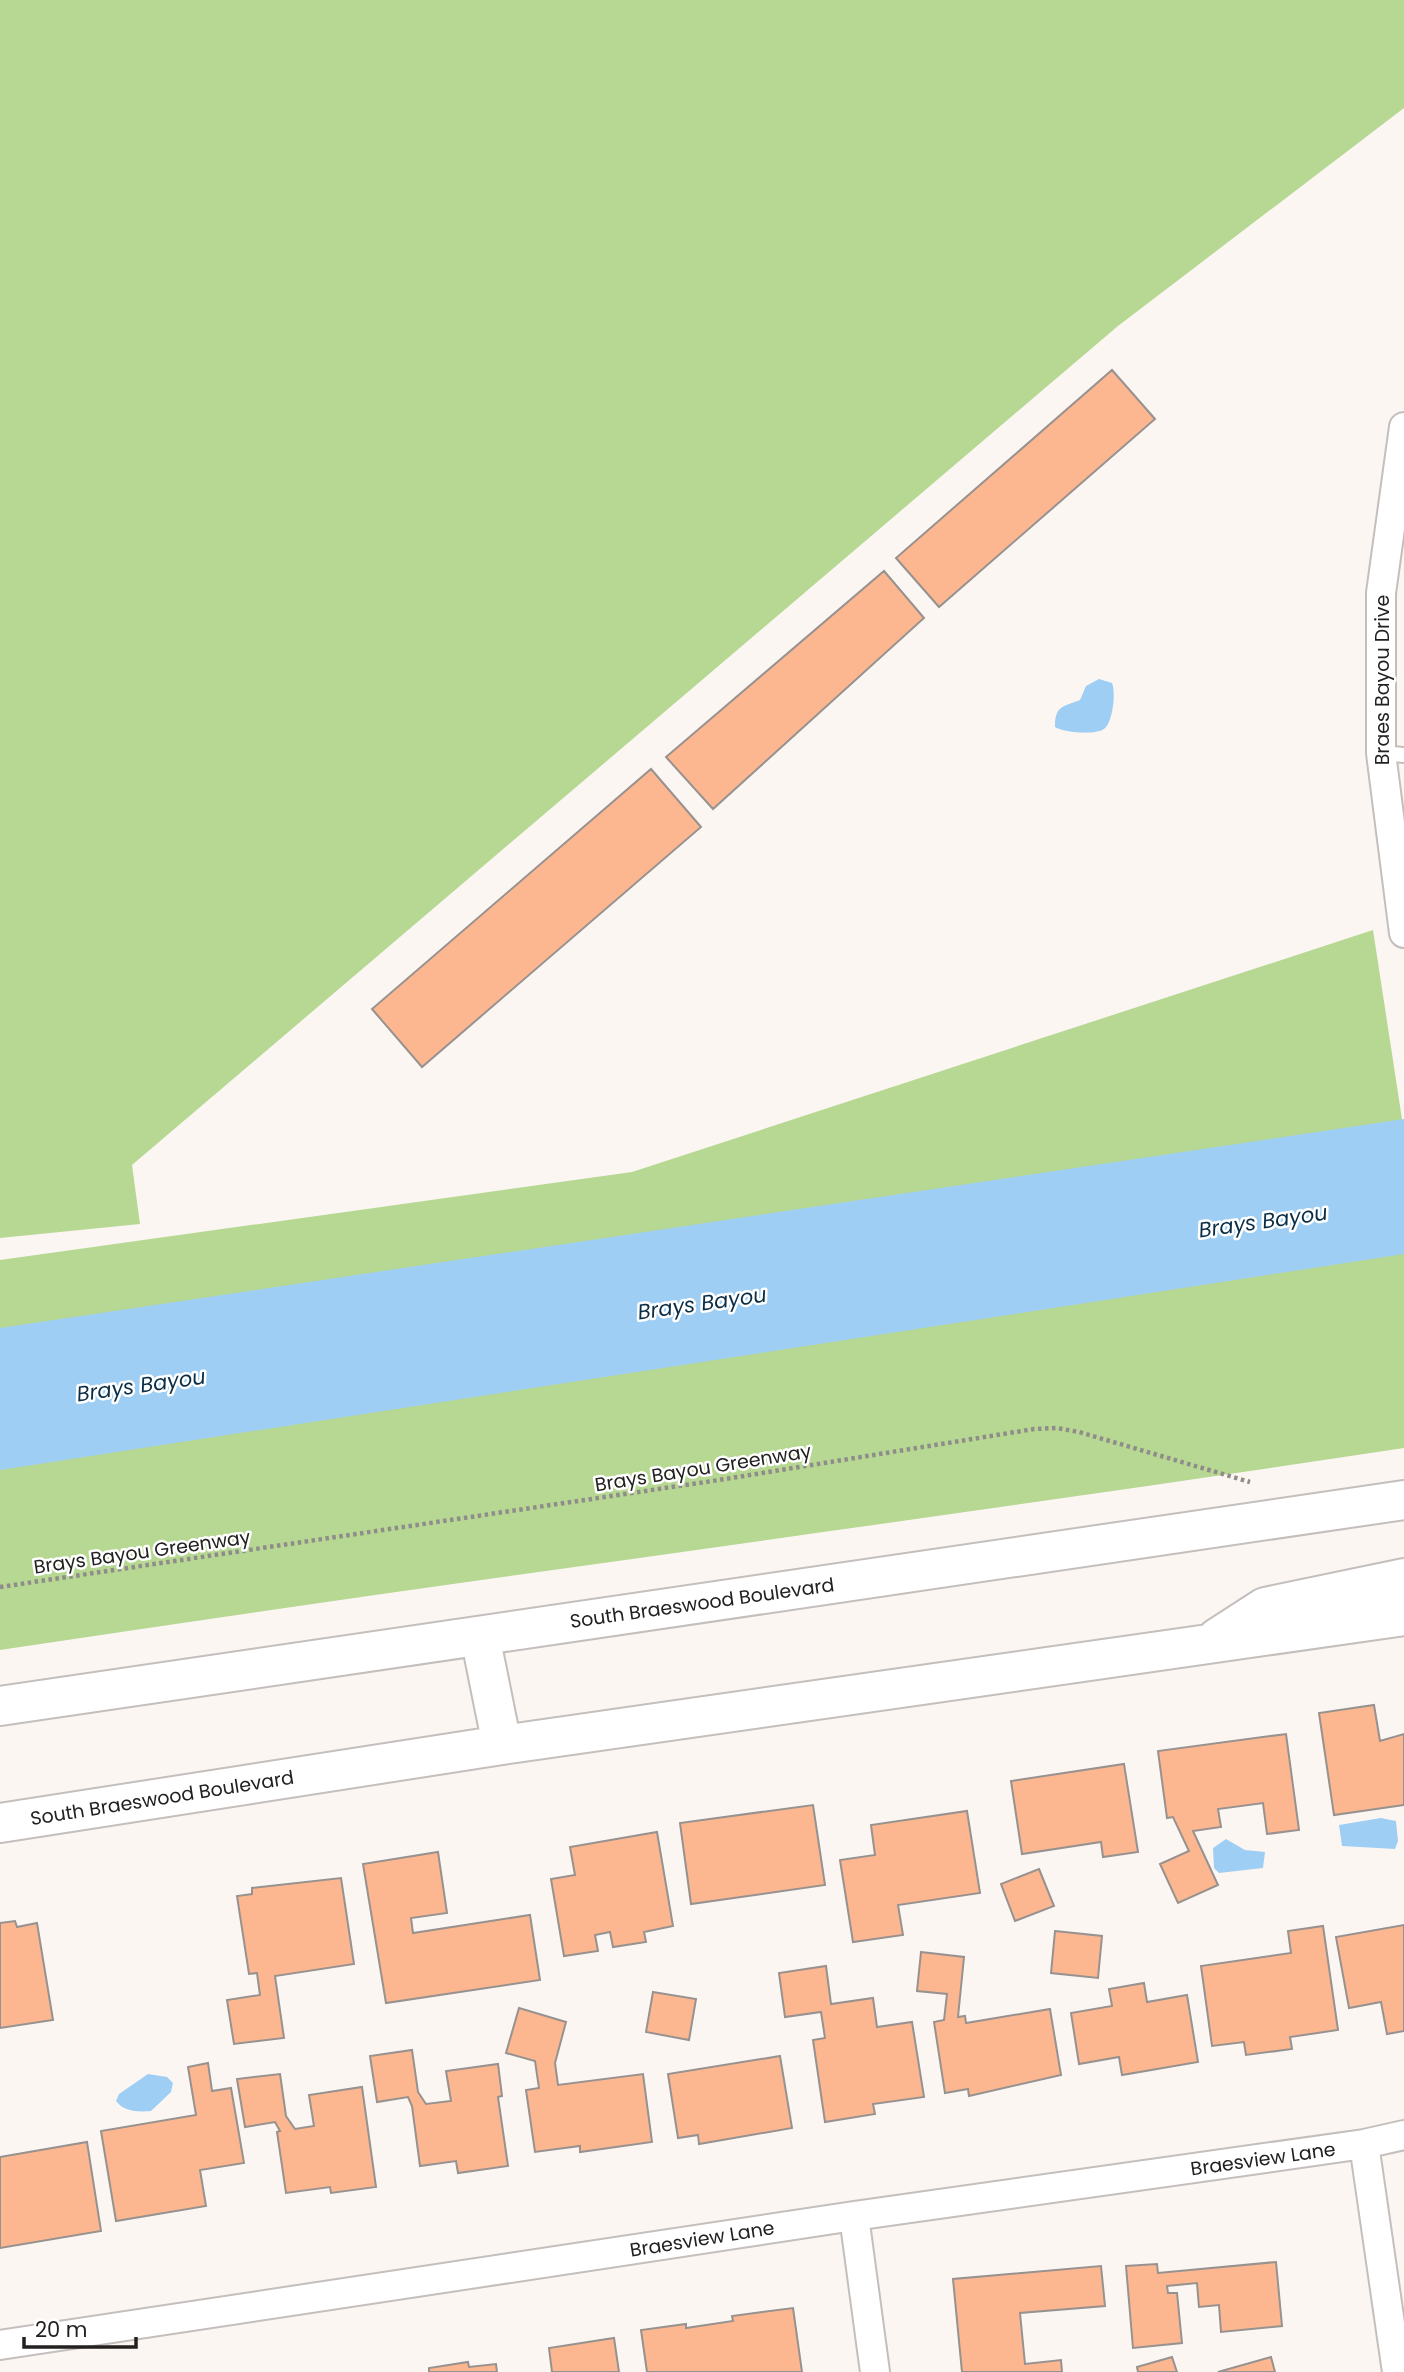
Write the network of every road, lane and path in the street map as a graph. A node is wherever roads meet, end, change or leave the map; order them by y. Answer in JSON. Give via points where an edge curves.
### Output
{"nodes":[{"id":1,"x":1404,"y":427,"type":"edge"},
{"id":2,"x":1392,"y":754,"type":"edge"},
{"id":3,"x":1404,"y":933,"type":"edge"},
{"id":4,"x":1262,"y":1485,"type":"dead end"},
{"id":5,"x":1404,"y":1500,"type":"edge"},
{"id":6,"x":1404,"y":1578,"type":"edge"},
{"id":7,"x":0,"y":1587,"type":"edge"},
{"id":8,"x":1404,"y":1616,"type":"edge"},
{"id":9,"x":480,"y":1636,"type":"junction"},
{"id":10,"x":1206,"y":1644,"type":"junction"},
{"id":11,"x":0,"y":1706,"type":"edge"},
{"id":12,"x":502,"y":1745,"type":"junction"},
{"id":13,"x":0,"y":1823,"type":"edge"},
{"id":14,"x":1404,"y":2135,"type":"edge"},
{"id":15,"x":1364,"y":2144,"type":"junction"},
{"id":16,"x":854,"y":2216,"type":"junction"},
{"id":17,"x":0,"y":2345,"type":"edge"},
{"id":18,"x":875,"y":2372,"type":"edge"},
{"id":19,"x":1397,"y":2372,"type":"edge"}],
"edges":[{"from":1,"to":2,"type":"street","name":"Braes Bayou Drive","via":[[1381,593]]},
{"from":2,"to":3,"type":"street","name":"Braes Bayou Drive"},
{"from":4,"to":7,"type":"path","name":"Brays Bayou Greenway","via":[[1079,1432],[1034,1429]]},
{"from":5,"to":9,"type":"main road","name":"South Braeswood Boulevard"},
{"from":6,"to":10,"type":"main road","via":[[1265,1607]]},
{"from":8,"to":10,"type":"main road","name":"South Braeswood Boulevard"},
{"from":9,"to":11,"type":"main road","name":"South Braeswood Boulevard"},
{"from":9,"to":12,"type":"main road"},
{"from":10,"to":12,"type":"main road","name":"South Braeswood Boulevard"},
{"from":12,"to":13,"type":"main road","name":"South Braeswood Boulevard"},
{"from":14,"to":15,"type":"street","name":"Braesview Lane"},
{"from":15,"to":16,"type":"street","name":"Braesview Lane"},
{"from":15,"to":19,"type":"street"},
{"from":16,"to":17,"type":"street","name":"Braesview Lane"},
{"from":16,"to":18,"type":"street"}]}
